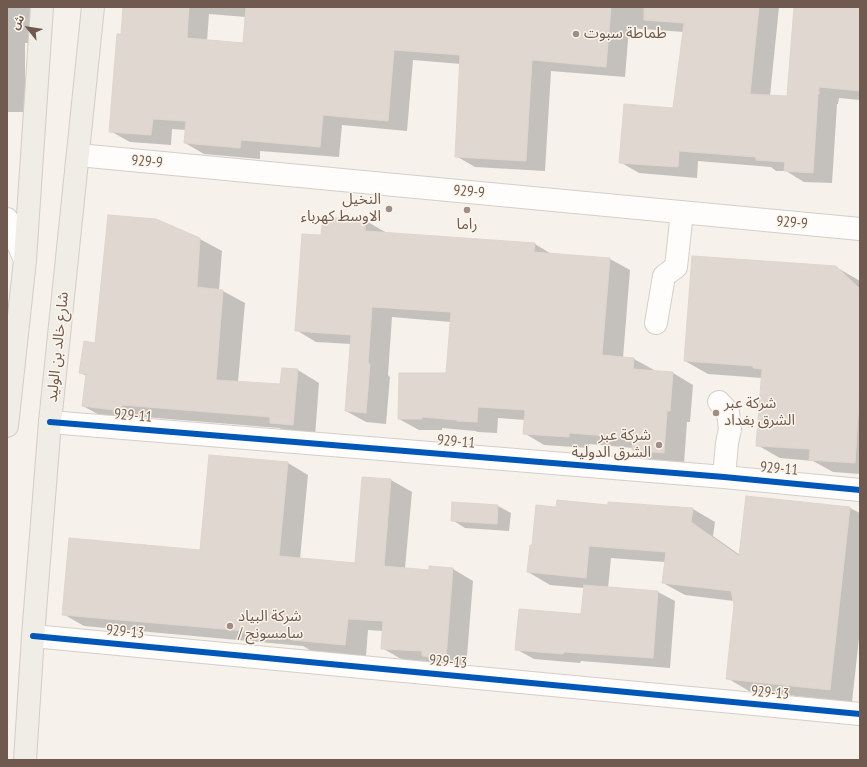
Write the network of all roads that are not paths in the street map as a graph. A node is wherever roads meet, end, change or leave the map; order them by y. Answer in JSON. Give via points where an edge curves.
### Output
{"nodes":[{"id":1,"x":42,"y":7,"type":"edge"},
{"id":2,"x":93,"y":7,"type":"edge"},
{"id":3,"x":78,"y":155,"type":"junction"},
{"id":4,"x":682,"y":212,"type":"junction"},
{"id":5,"x":7,"y":220,"type":"edge"},
{"id":6,"x":860,"y":229,"type":"edge"},
{"id":7,"x":25,"y":260,"type":"junction"},
{"id":8,"x":656,"y":323,"type":"dead end"},
{"id":9,"x":719,"y":402,"type":"dead end"},
{"id":10,"x":50,"y":422,"type":"junction"},
{"id":11,"x":7,"y":426,"type":"edge"},
{"id":12,"x":724,"y":477,"type":"junction"},
{"id":13,"x":860,"y":490,"type":"edge"},
{"id":14,"x":33,"y":636,"type":"junction"},
{"id":15,"x":860,"y":714,"type":"edge"},
{"id":16,"x":25,"y":760,"type":"edge"}],
"edges":[{"from":1,"to":7,"type":"main road"},
{"from":2,"to":3,"type":"main road","name":"شارع خالد بن الوليد"},
{"from":3,"to":4,"type":"street","name":"929-9"},
{"from":3,"to":10,"type":"main road","name":"شارع خالد بن الوليد"},
{"from":4,"to":6,"type":"street","name":"929-9"},
{"from":4,"to":8,"type":"street","via":[[676,267],[664,276]]},
{"from":5,"to":7,"type":"street"},
{"from":7,"to":11,"type":"main road"},
{"from":9,"to":12,"type":"street","via":[[728,412],[730,429]]},
{"from":10,"to":12,"type":"street","name":"929-11"},
{"from":10,"to":14,"type":"main road","name":"شارع خالد بن الوليد"},
{"from":12,"to":13,"type":"street","name":"929-11"},
{"from":14,"to":15,"type":"street","name":"929-13"},
{"from":14,"to":16,"type":"main road","name":"شارع خالد بن الوليد"}]}
